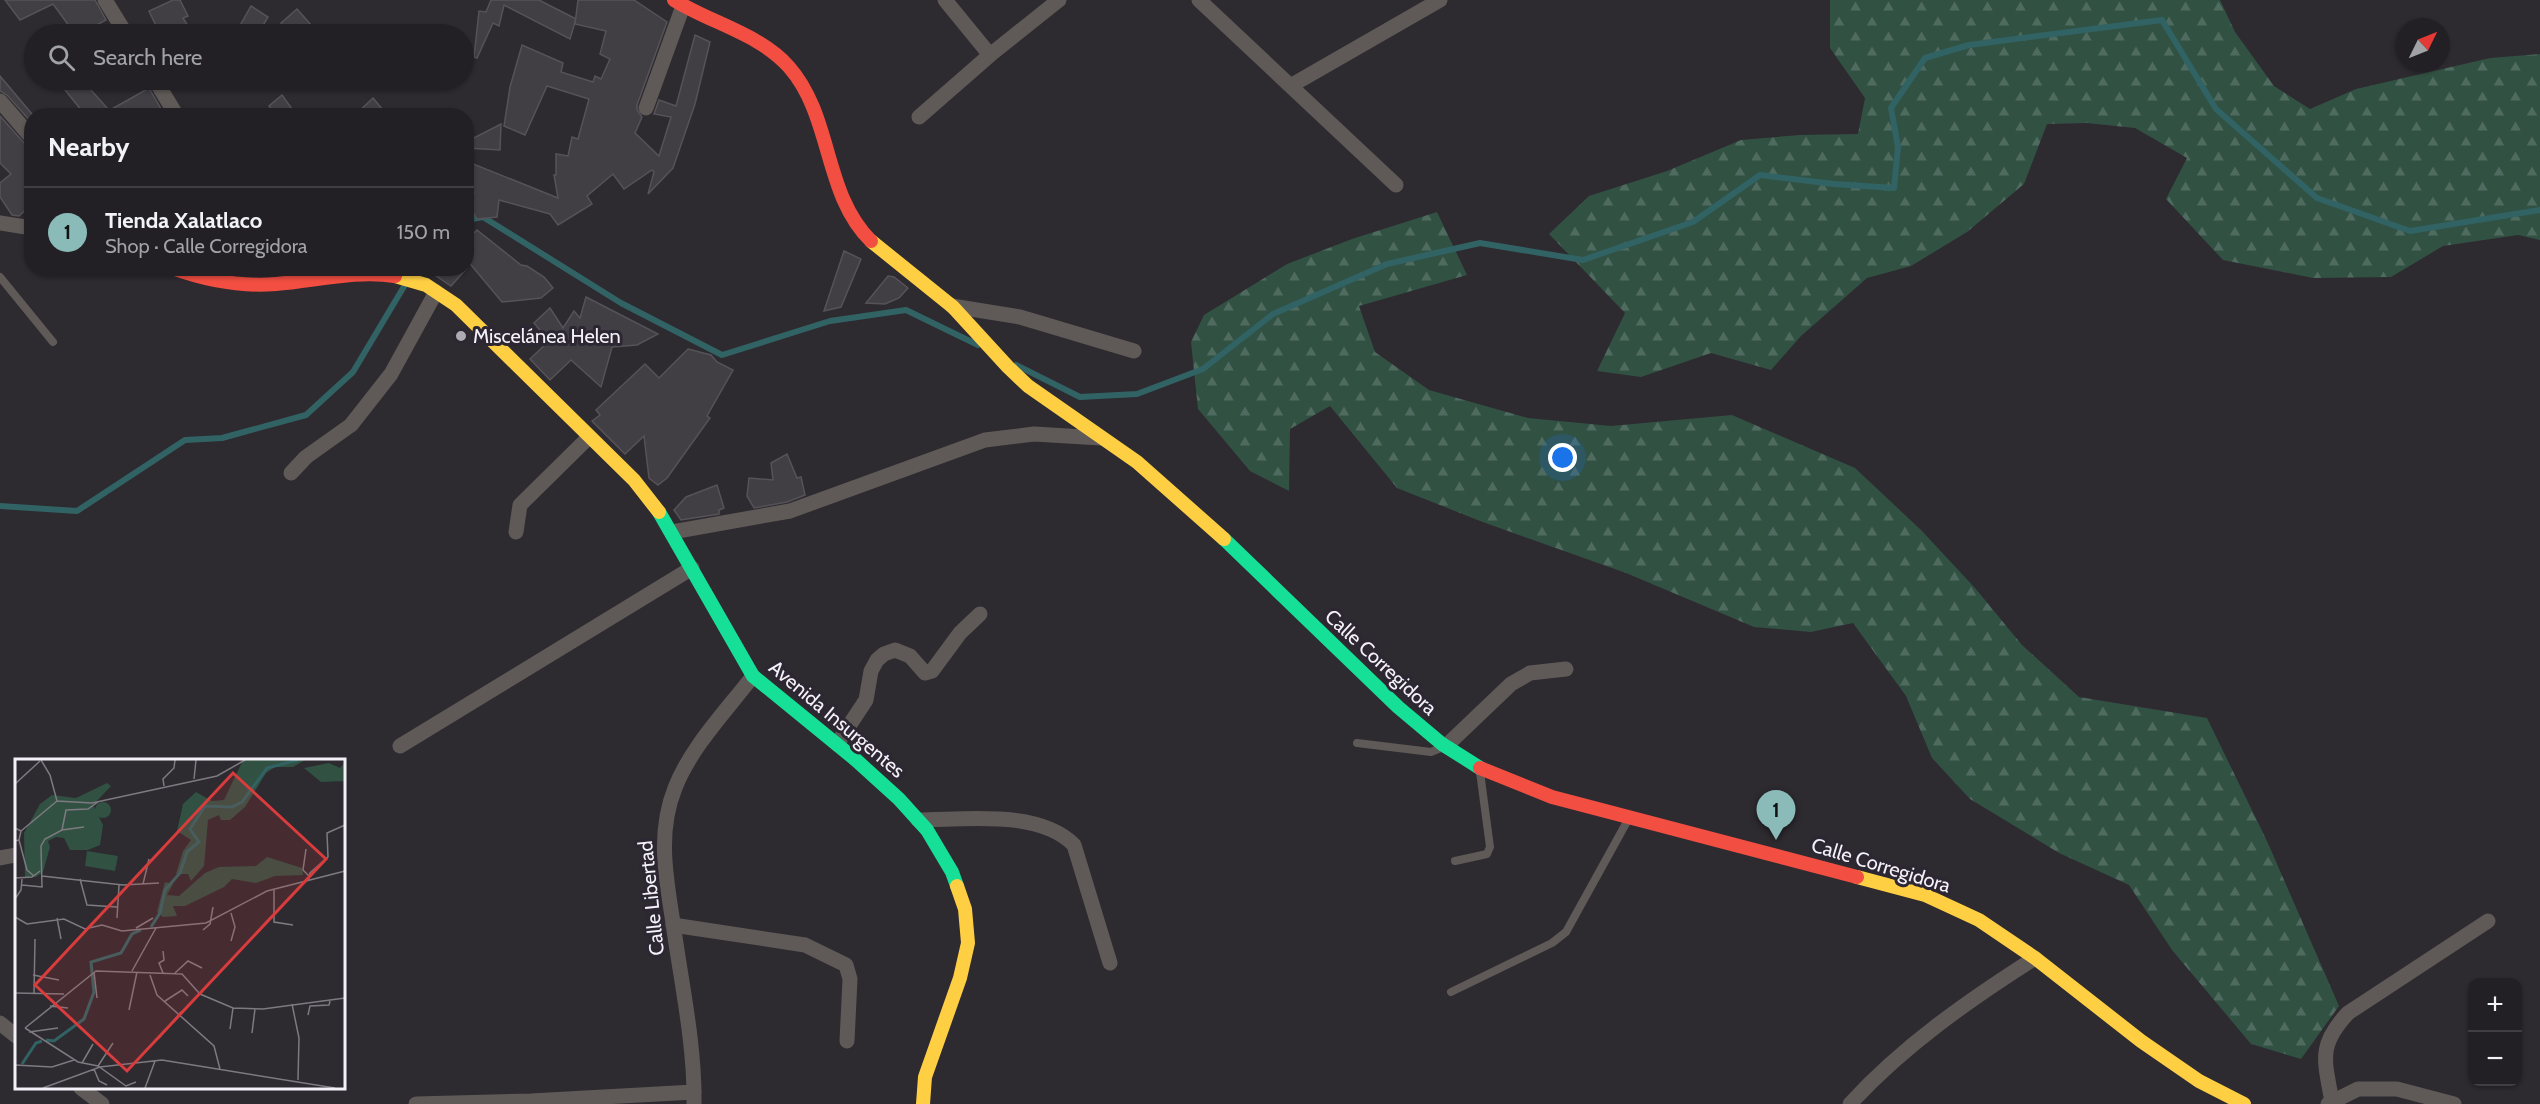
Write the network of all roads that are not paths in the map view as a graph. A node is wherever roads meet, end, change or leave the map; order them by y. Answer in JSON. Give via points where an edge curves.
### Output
{"nodes":[{"id":1,"x":105,"y":0,"type":"edge"},
{"id":2,"x":945,"y":0,"type":"edge"},
{"id":3,"x":1059,"y":0,"type":"edge"},
{"id":4,"x":1199,"y":0,"type":"edge"},
{"id":5,"x":1440,"y":0,"type":"edge"},
{"id":6,"x":678,"y":3,"type":"edge"},
{"id":7,"x":120,"y":24,"type":"edge"},
{"id":8,"x":990,"y":55,"type":"junction"},
{"id":9,"x":1292,"y":85,"type":"junction"},
{"id":10,"x":161,"y":90,"type":"edge"},
{"id":11,"x":0,"y":101,"type":"edge"},
{"id":12,"x":172,"y":108,"type":"edge"},
{"id":13,"x":646,"y":108,"type":"dead end"},
{"id":14,"x":919,"y":117,"type":"dead end"},
{"id":15,"x":24,"y":129,"type":"edge"},
{"id":16,"x":1396,"y":184,"type":"dead end"},
{"id":17,"x":0,"y":223,"type":"edge"},
{"id":18,"x":24,"y":227,"type":"edge"},
{"id":19,"x":195,"y":276,"type":"edge"},
{"id":20,"x":338,"y":276,"type":"edge"},
{"id":21,"x":396,"y":276,"type":"edge"},
{"id":22,"x":0,"y":277,"type":"edge"},
{"id":23,"x":436,"y":292,"type":"junction"},
{"id":24,"x":952,"y":306,"type":"junction"},
{"id":25,"x":53,"y":342,"type":"dead end"},
{"id":26,"x":1134,"y":351,"type":"dead end"},
{"id":27,"x":589,"y":437,"type":"junction"},
{"id":28,"x":1107,"y":438,"type":"junction"},
{"id":29,"x":291,"y":473,"type":"dead end"},
{"id":30,"x":516,"y":532,"type":"dead end"},
{"id":31,"x":672,"y":532,"type":"junction"},
{"id":32,"x":692,"y":568,"type":"junction"},
{"id":33,"x":980,"y":614,"type":"dead end"},
{"id":34,"x":1566,"y":669,"type":"dead end"},
{"id":35,"x":753,"y":676,"type":"junction"},
{"id":36,"x":1357,"y":743,"type":"dead end"},
{"id":37,"x":837,"y":744,"type":"junction"},
{"id":38,"x":400,"y":746,"type":"dead end"},
{"id":39,"x":1446,"y":746,"type":"junction"},
{"id":40,"x":1479,"y":767,"type":"junction"},
{"id":41,"x":1629,"y":817,"type":"junction"},
{"id":42,"x":918,"y":820,"type":"junction"},
{"id":43,"x":15,"y":855,"type":"edge"},
{"id":44,"x":0,"y":858,"type":"edge"},
{"id":45,"x":1455,"y":861,"type":"dead end"},
{"id":46,"x":2488,"y":921,"type":"dead end"},
{"id":47,"x":673,"y":925,"type":"junction"},
{"id":48,"x":2035,"y":958,"type":"junction"},
{"id":49,"x":1110,"y":963,"type":"dead end"},
{"id":50,"x":1450,"y":992,"type":"dead end"},
{"id":51,"x":0,"y":1023,"type":"edge"},
{"id":52,"x":15,"y":1035,"type":"edge"},
{"id":53,"x":847,"y":1041,"type":"dead end"},
{"id":54,"x":82,"y":1089,"type":"edge"},
{"id":55,"x":694,"y":1098,"type":"edge"},
{"id":56,"x":2330,"y":1103,"type":"edge"},
{"id":57,"x":102,"y":1104,"type":"edge"},
{"id":58,"x":416,"y":1104,"type":"edge"},
{"id":59,"x":923,"y":1104,"type":"edge"},
{"id":60,"x":1850,"y":1104,"type":"edge"},
{"id":61,"x":2244,"y":1104,"type":"edge"},
{"id":62,"x":2454,"y":1104,"type":"edge"}],
"edges":[{"from":1,"to":7,"type":"street"},
{"from":2,"to":8,"type":"street"},
{"from":3,"to":8,"type":"street"},
{"from":4,"to":9,"type":"street"},
{"from":5,"to":9,"type":"street"},
{"from":6,"to":13,"type":"street"},
{"from":6,"to":24,"type":"street","name":"Calle Corregidora","via":[[695,15],[745,35],[789,67],[816,109],[848,212],[873,243]]},
{"from":8,"to":14,"type":"street"},
{"from":9,"to":16,"type":"street"},
{"from":10,"to":12,"type":"street"},
{"from":11,"to":15,"type":"street"},
{"from":17,"to":18,"type":"street"},
{"from":19,"to":20,"type":"street","name":"Avenida Insurgentes","via":[[241,284]]},
{"from":21,"to":23,"type":"street","name":"Avenida Insurgentes","via":[[422,283]]},
{"from":22,"to":25,"type":"lane"},
{"from":23,"to":27,"type":"street","name":"Avenida Insurgentes","via":[[456,305]]},
{"from":23,"to":29,"type":"street","via":[[391,374],[351,425],[306,457]]},
{"from":24,"to":26,"type":"street","via":[[1020,317]]},
{"from":24,"to":28,"type":"street","name":"Calle Corregidora","via":[[1004,366],[1050,403]]},
{"from":27,"to":30,"type":"street","via":[[520,506]]},
{"from":27,"to":31,"type":"street","name":"Avenida Insurgentes","via":[[634,480]]},
{"from":28,"to":31,"type":"street","via":[[1034,434],[986,440],[790,511]]},
{"from":28,"to":39,"type":"street","name":"Calle Corregidora","via":[[1178,496],[1371,682]]},
{"from":31,"to":32,"type":"street","name":"Avenida Insurgentes"},
{"from":32,"to":35,"type":"street","name":"Avenida Insurgentes"},
{"from":32,"to":38,"type":"street"},
{"from":33,"to":37,"type":"street","via":[[960,633],[932,671],[925,673],[910,656],[895,650],[877,660],[866,700]]},
{"from":34,"to":39,"type":"street","via":[[1530,673],[1511,684]]},
{"from":35,"to":37,"type":"street","name":"Avenida Insurgentes"},
{"from":35,"to":47,"type":"street","name":"Calle Libertad","via":[[689,760],[670,802],[664,865]]},
{"from":36,"to":39,"type":"lane","via":[[1431,752]]},
{"from":37,"to":42,"type":"street","name":"Avenida Insurgentes"},
{"from":39,"to":40,"type":"street","name":"Calle Corregidora"},
{"from":40,"to":41,"type":"street","name":"Calle Corregidora","via":[[1552,797]]},
{"from":40,"to":45,"type":"lane","via":[[1490,847],[1487,854]]},
{"from":41,"to":48,"type":"street","name":"Calle Corregidora","via":[[1925,895],[1979,920]]},
{"from":41,"to":50,"type":"lane","via":[[1566,932],[1552,943]]},
{"from":42,"to":49,"type":"street","via":[[1011,819],[1063,834],[1074,845]]},
{"from":42,"to":59,"type":"street","name":"Avenida Insurgentes","via":[[952,872],[964,909],[968,944],[925,1077]]},
{"from":43,"to":44,"type":"street"},
{"from":46,"to":56,"type":"street","via":[[2348,1013],[2334,1028],[2326,1044],[2325,1062]]},
{"from":47,"to":53,"type":"street","via":[[805,945],[846,965],[850,979]]},
{"from":47,"to":55,"type":"street","name":"Calle Libertad","via":[[690,1039]]},
{"from":48,"to":60,"type":"street","via":[[1981,992],[1880,1072]]},
{"from":48,"to":61,"type":"street","name":"Calle Corregidora","via":[[2141,1041],[2199,1081]]},
{"from":51,"to":52,"type":"street"},
{"from":54,"to":57,"type":"street"},
{"from":55,"to":58,"type":"street"},
{"from":56,"to":62,"type":"street","via":[[2358,1089],[2397,1089]]}]}
